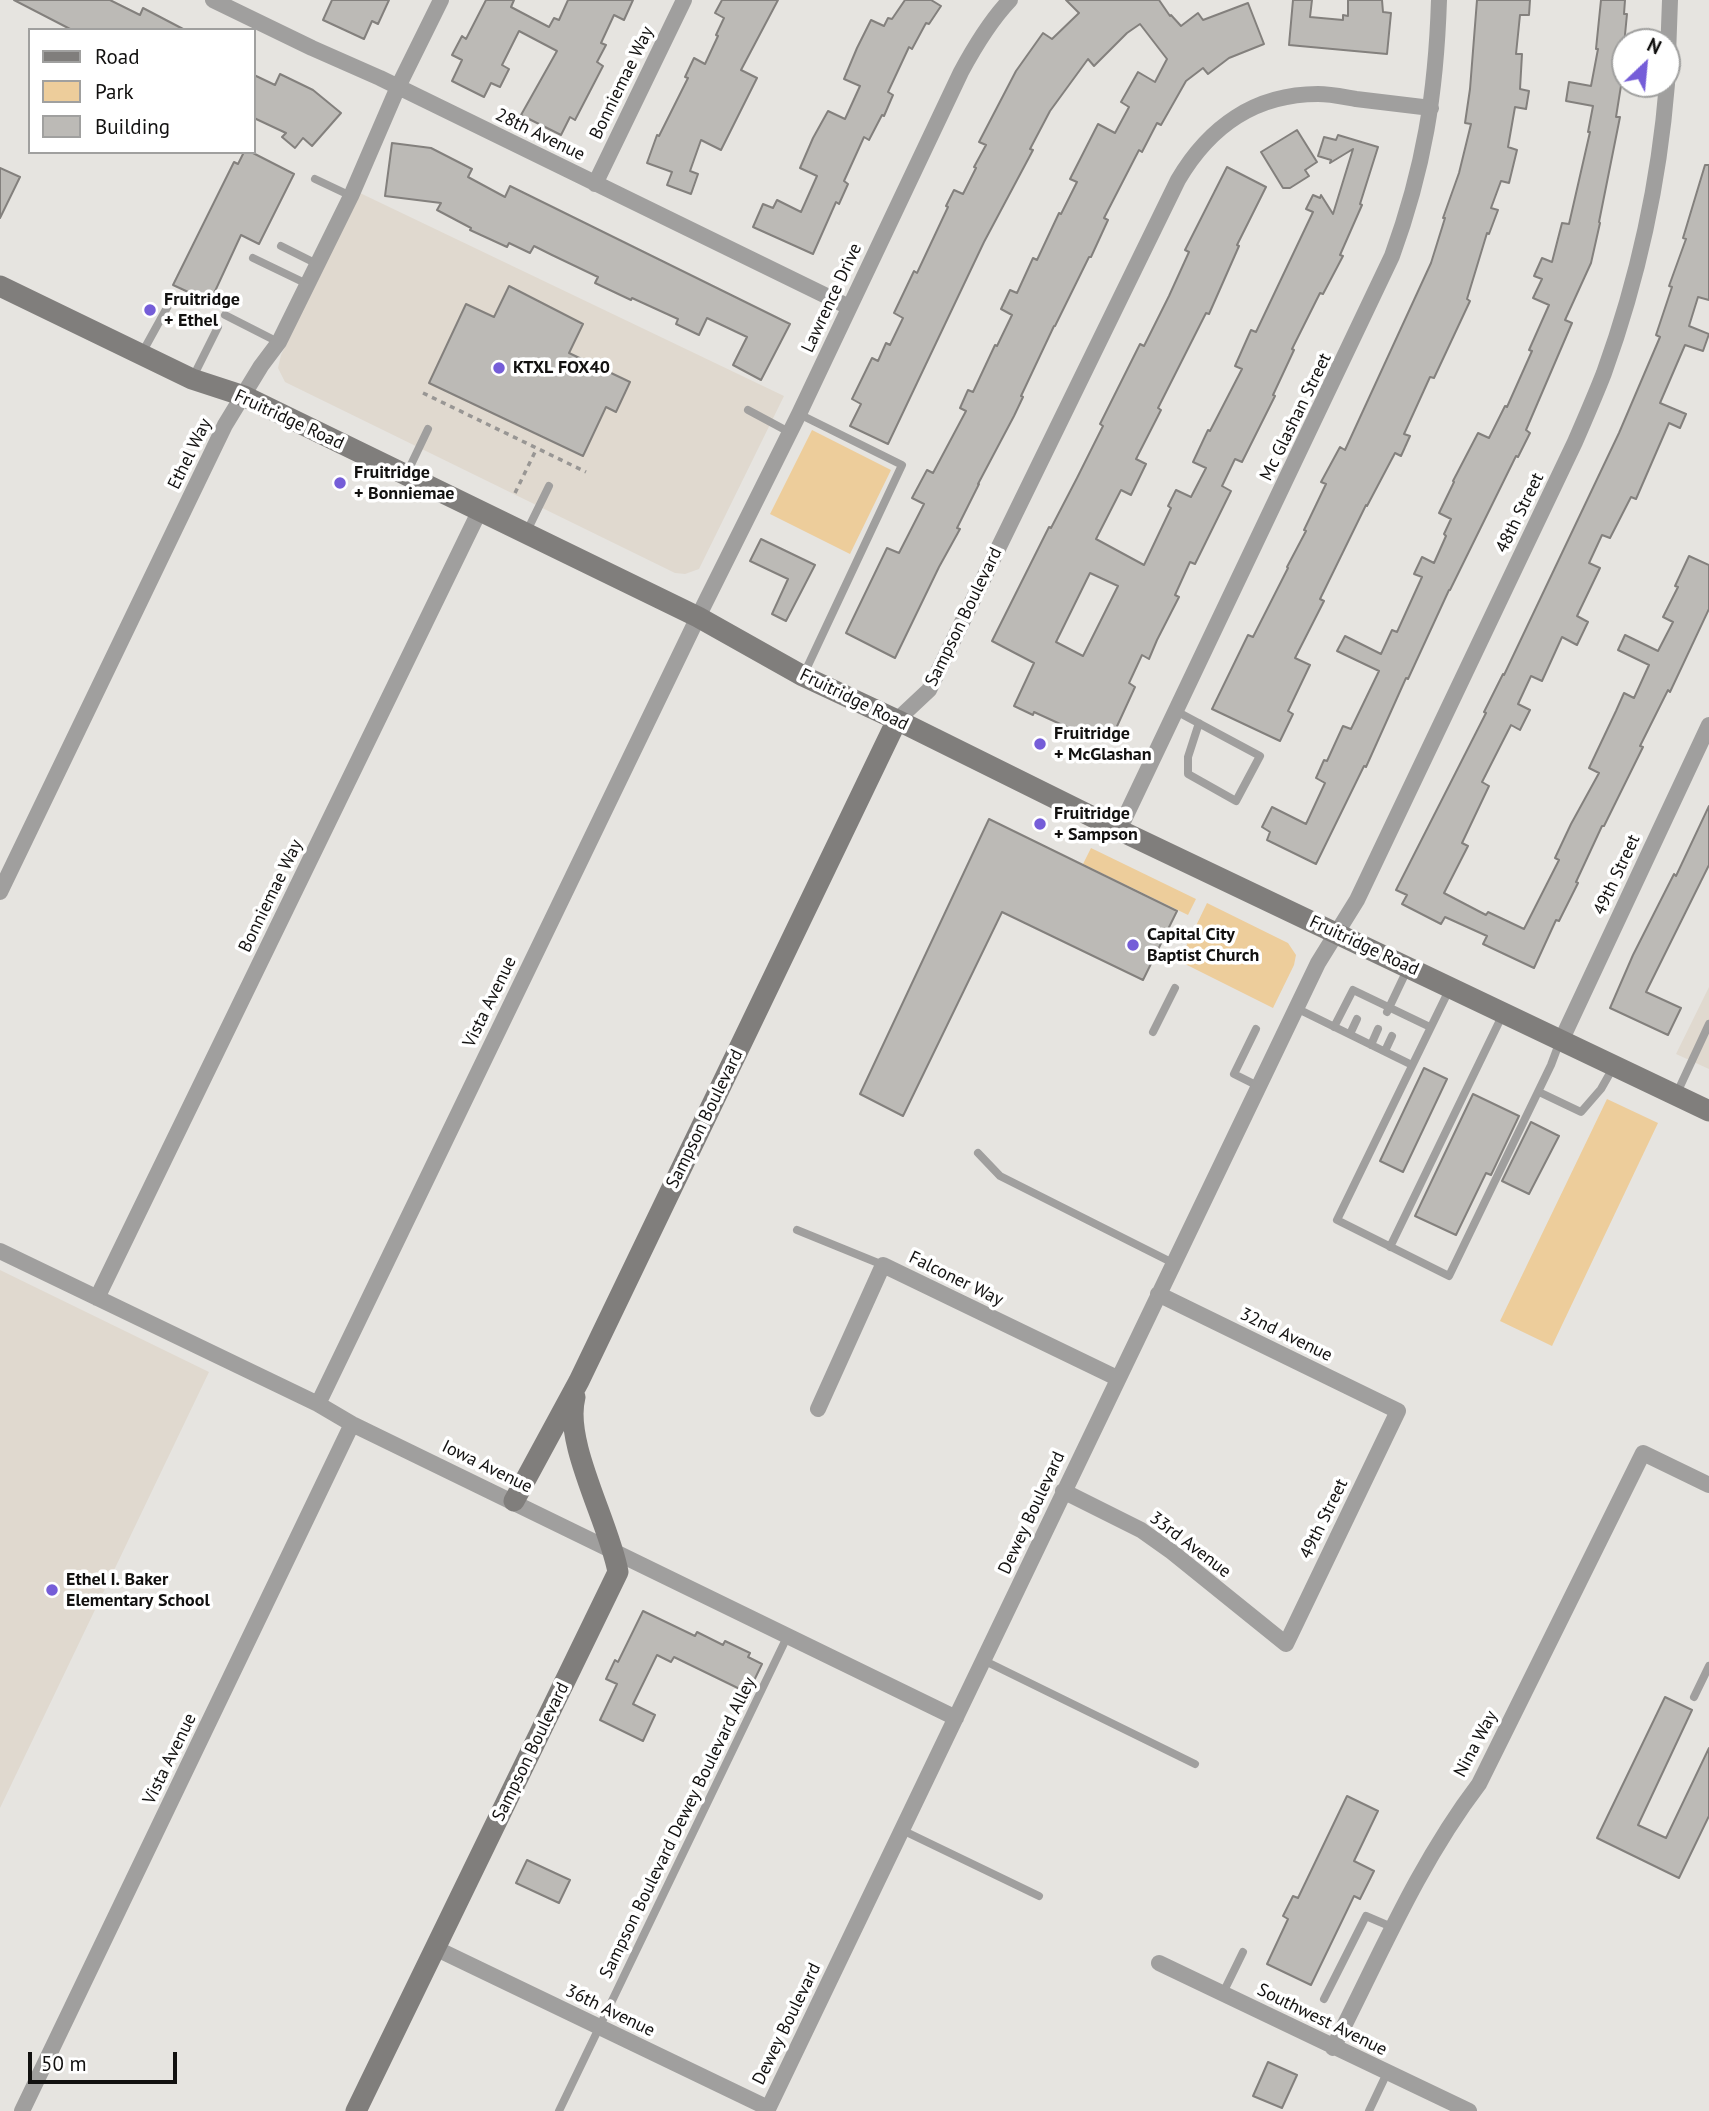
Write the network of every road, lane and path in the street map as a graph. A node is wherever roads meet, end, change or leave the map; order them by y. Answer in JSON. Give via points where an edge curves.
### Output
{"nodes":[{"id":1,"x":213,"y":0,"type":"edge"},
{"id":2,"x":441,"y":0,"type":"edge"},
{"id":3,"x":684,"y":0,"type":"edge"},
{"id":4,"x":1010,"y":0,"type":"edge"},
{"id":5,"x":1439,"y":0,"type":"edge"},
{"id":6,"x":1670,"y":0,"type":"edge"},
{"id":7,"x":1669,"y":28,"type":"edge"},
{"id":8,"x":398,"y":87,"type":"junction"},
{"id":9,"x":1665,"y":98,"type":"edge"},
{"id":10,"x":1431,"y":108,"type":"junction"},
{"id":11,"x":315,"y":179,"type":"dead end"},
{"id":12,"x":595,"y":184,"type":"junction"},
{"id":13,"x":351,"y":196,"type":"junction"},
{"id":14,"x":281,"y":246,"type":"dead end"},
{"id":15,"x":253,"y":258,"type":"dead end"},
{"id":16,"x":317,"y":264,"type":"junction"},
{"id":17,"x":307,"y":284,"type":"junction"},
{"id":18,"x":0,"y":287,"type":"edge"},
{"id":19,"x":169,"y":304,"type":"dead end"},
{"id":20,"x":849,"y":307,"type":"junction"},
{"id":21,"x":225,"y":315,"type":"dead end"},
{"id":22,"x":218,"y":327,"type":"dead end"},
{"id":23,"x":279,"y":342,"type":"junction"},
{"id":24,"x":141,"y":355,"type":"junction"},
{"id":25,"x":192,"y":379,"type":"junction"},
{"id":26,"x":422,"y":393,"type":"dead end"},
{"id":27,"x":244,"y":396,"type":"junction"},
{"id":28,"x":748,"y":410,"type":"dead end"},
{"id":29,"x":799,"y":414,"type":"junction"},
{"id":30,"x":428,"y":429,"type":"dead end"},
{"id":31,"x":789,"y":432,"type":"junction"},
{"id":32,"x":537,"y":448,"type":"junction"},
{"id":33,"x":586,"y":472,"type":"dead end"},
{"id":34,"x":406,"y":475,"type":"junction"},
{"id":35,"x":549,"y":486,"type":"dead end"},
{"id":36,"x":514,"y":493,"type":"dead end"},
{"id":37,"x":480,"y":510,"type":"junction"},
{"id":38,"x":526,"y":533,"type":"junction"},
{"id":39,"x":698,"y":617,"type":"junction"},
{"id":40,"x":803,"y":676,"type":"junction"},
{"id":41,"x":1176,"y":711,"type":"junction"},
{"id":42,"x":897,"y":720,"type":"junction"},
{"id":43,"x":1199,"y":723,"type":"junction"},
{"id":44,"x":1709,"y":725,"type":"edge"},
{"id":45,"x":1119,"y":830,"type":"junction"},
{"id":46,"x":0,"y":892,"type":"edge"},
{"id":47,"x":1336,"y":933,"type":"junction"},
{"id":48,"x":1408,"y":967,"type":"junction"},
{"id":49,"x":1450,"y":987,"type":"junction"},
{"id":50,"x":1175,"y":988,"type":"dead end"},
{"id":51,"x":1296,"y":1009,"type":"junction"},
{"id":52,"x":1388,"y":1009,"type":"junction"},
{"id":53,"x":1503,"y":1013,"type":"junction"},
{"id":54,"x":1357,"y":1019,"type":"dead end"},
{"id":55,"x":1709,"y":1024,"type":"edge"},
{"id":56,"x":1334,"y":1027,"type":"junction"},
{"id":57,"x":1430,"y":1027,"type":"junction"},
{"id":58,"x":1256,"y":1029,"type":"dead end"},
{"id":59,"x":1378,"y":1029,"type":"dead end"},
{"id":60,"x":1153,"y":1032,"type":"dead end"},
{"id":61,"x":1350,"y":1034,"type":"junction"},
{"id":62,"x":1392,"y":1036,"type":"dead end"},
{"id":63,"x":1560,"y":1041,"type":"junction"},
{"id":64,"x":1371,"y":1045,"type":"junction"},
{"id":65,"x":1385,"y":1051,"type":"junction"},
{"id":66,"x":1412,"y":1065,"type":"junction"},
{"id":67,"x":1614,"y":1066,"type":"junction"},
{"id":68,"x":1258,"y":1086,"type":"junction"},
{"id":69,"x":1539,"y":1092,"type":"junction"},
{"id":70,"x":1675,"y":1095,"type":"junction"},
{"id":71,"x":1709,"y":1111,"type":"edge"},
{"id":72,"x":978,"y":1153,"type":"dead end"},
{"id":73,"x":797,"y":1230,"type":"dead end"},
{"id":74,"x":1390,"y":1247,"type":"junction"},
{"id":75,"x":0,"y":1251,"type":"edge"},
{"id":76,"x":1173,"y":1263,"type":"junction"},
{"id":77,"x":883,"y":1265,"type":"junction"},
{"id":78,"x":1158,"y":1294,"type":"junction"},
{"id":79,"x":97,"y":1298,"type":"junction"},
{"id":80,"x":1117,"y":1378,"type":"junction"},
{"id":81,"x":579,"y":1381,"type":"junction"},
{"id":82,"x":318,"y":1404,"type":"junction"},
{"id":83,"x":818,"y":1409,"type":"dead end"},
{"id":84,"x":1398,"y":1411,"type":"joint"},
{"id":85,"x":352,"y":1424,"type":"junction"},
{"id":86,"x":1709,"y":1485,"type":"edge"},
{"id":87,"x":1063,"y":1491,"type":"junction"},
{"id":88,"x":514,"y":1501,"type":"junction"},
{"id":89,"x":615,"y":1552,"type":"junction"},
{"id":90,"x":789,"y":1635,"type":"junction"},
{"id":91,"x":1286,"y":1644,"type":"joint"},
{"id":92,"x":983,"y":1660,"type":"junction"},
{"id":93,"x":1709,"y":1666,"type":"edge"},
{"id":94,"x":1694,"y":1697,"type":"dead end"},
{"id":95,"x":956,"y":1718,"type":"junction"},
{"id":96,"x":1195,"y":1765,"type":"dead end"},
{"id":97,"x":902,"y":1830,"type":"junction"},
{"id":98,"x":1039,"y":1896,"type":"dead end"},
{"id":99,"x":1394,"y":1928,"type":"junction"},
{"id":100,"x":435,"y":1948,"type":"junction"},
{"id":101,"x":1243,"y":1952,"type":"dead end"},
{"id":102,"x":1159,"y":1963,"type":"dead end"},
{"id":103,"x":1223,"y":1993,"type":"junction"},
{"id":104,"x":1324,"y":1999,"type":"dead end"},
{"id":105,"x":599,"y":2027,"type":"junction"},
{"id":106,"x":1333,"y":2048,"type":"junction"},
{"id":107,"x":1387,"y":2073,"type":"junction"},
{"id":108,"x":767,"y":2110,"type":"edge"},
{"id":109,"x":22,"y":2111,"type":"edge"},
{"id":110,"x":356,"y":2111,"type":"edge"},
{"id":111,"x":559,"y":2111,"type":"edge"},
{"id":112,"x":1369,"y":2111,"type":"edge"},
{"id":113,"x":1469,"y":2111,"type":"edge"}],
"edges":[{"from":1,"to":8,"type":"street","name":"28th Avenue"},
{"from":2,"to":8,"type":"street","name":"Ethel Way"},
{"from":3,"to":12,"type":"street","name":"Bonniemae Way"},
{"from":4,"to":20,"type":"street","name":"Lawrence Drive","via":[[961,72]]},
{"from":5,"to":10,"type":"street","name":"Mc Glashan Street"},
{"from":6,"to":7,"type":"street","name":"48th Street"},
{"from":8,"to":12,"type":"street","name":"28th Avenue"},
{"from":8,"to":13,"type":"street","name":"Ethel Way"},
{"from":9,"to":47,"type":"street","name":"48th Street","via":[[1641,250],[1603,374],[1569,455],[1357,900]]},
{"from":10,"to":41,"type":"street","name":"Mc Glashan Street","via":[[1420,166],[1392,256]]},
{"from":10,"to":42,"type":"street","name":"Sampson Boulevard","via":[[1294,95],[1243,112],[1205,141],[1178,180],[929,690]]},
{"from":11,"to":13,"type":"lane"},
{"from":12,"to":20,"type":"street","name":"28th Avenue"},
{"from":13,"to":16,"type":"street","name":"Ethel Way"},
{"from":14,"to":16,"type":"lane"},
{"from":15,"to":17,"type":"lane"},
{"from":16,"to":17,"type":"street","name":"Ethel Way"},
{"from":17,"to":23,"type":"street","name":"Ethel Way"},
{"from":18,"to":24,"type":"main road","name":"Fruitridge Road"},
{"from":19,"to":24,"type":"lane"},
{"from":20,"to":29,"type":"street","name":"Lawrence Drive"},
{"from":21,"to":23,"type":"lane"},
{"from":22,"to":25,"type":"lane"},
{"from":23,"to":27,"type":"street","name":"Ethel Way"},
{"from":24,"to":25,"type":"main road","name":"Fruitridge Road"},
{"from":25,"to":27,"type":"main road","name":"Fruitridge Road"},
{"from":26,"to":32,"type":"path"},
{"from":27,"to":34,"type":"main road","name":"Fruitridge Road"},
{"from":27,"to":46,"type":"street","name":"Ethel Way","via":[[225,425]]},
{"from":28,"to":31,"type":"lane"},
{"from":29,"to":31,"type":"street","name":"Lawrence Drive"},
{"from":29,"to":40,"type":"lane","via":[[902,465]]},
{"from":30,"to":34,"type":"lane"},
{"from":31,"to":39,"type":"street","name":"Lawrence Drive"},
{"from":32,"to":33,"type":"path"},
{"from":32,"to":36,"type":"path"},
{"from":34,"to":37,"type":"main road","name":"Fruitridge Road"},
{"from":35,"to":38,"type":"lane"},
{"from":37,"to":38,"type":"main road","name":"Fruitridge Road"},
{"from":37,"to":79,"type":"street","name":"Bonniemae Way"},
{"from":38,"to":39,"type":"main road","name":"Fruitridge Road"},
{"from":39,"to":40,"type":"main road","name":"Fruitridge Road"},
{"from":39,"to":82,"type":"street","name":"Vista Avenue"},
{"from":40,"to":42,"type":"main road","name":"Fruitridge Road"},
{"from":41,"to":43,"type":"lane"},
{"from":41,"to":45,"type":"street","name":"Mc Glashan Street"},
{"from":42,"to":45,"type":"main road","name":"Fruitridge Road"},
{"from":42,"to":81,"type":"main road","name":"Sampson Boulevard"},
{"from":43,"to":43,"type":"lane","via":[[1260,756],[1236,801],[1188,774],[1188,757]]},
{"from":44,"to":63,"type":"street","name":"49th Street"},
{"from":45,"to":47,"type":"main road","name":"Fruitridge Road"},
{"from":47,"to":48,"type":"main road","name":"Fruitridge Road"},
{"from":47,"to":51,"type":"street","name":"Dewey Boulevard"},
{"from":48,"to":49,"type":"main road","name":"Fruitridge Road"},
{"from":48,"to":52,"type":"lane"},
{"from":49,"to":53,"type":"main road","name":"Fruitridge Road"},
{"from":49,"to":57,"type":"lane"},
{"from":50,"to":60,"type":"lane"},
{"from":51,"to":56,"type":"lane"},
{"from":51,"to":68,"type":"street","name":"Dewey Boulevard"},
{"from":52,"to":56,"type":"lane","via":[[1353,990]]},
{"from":52,"to":57,"type":"lane"},
{"from":53,"to":63,"type":"main road","name":"Fruitridge Road"},
{"from":53,"to":74,"type":"lane"},
{"from":54,"to":61,"type":"lane"},
{"from":55,"to":70,"type":"lane"},
{"from":56,"to":61,"type":"lane"},
{"from":57,"to":66,"type":"lane"},
{"from":58,"to":68,"type":"lane","via":[[1234,1074]]},
{"from":59,"to":64,"type":"lane"},
{"from":61,"to":64,"type":"lane"},
{"from":62,"to":65,"type":"lane"},
{"from":63,"to":67,"type":"main road","name":"Fruitridge Road"},
{"from":63,"to":69,"type":"lane"},
{"from":64,"to":65,"type":"lane"},
{"from":65,"to":66,"type":"lane"},
{"from":66,"to":74,"type":"lane","via":[[1337,1220]]},
{"from":67,"to":69,"type":"lane","via":[[1581,1112]]},
{"from":67,"to":70,"type":"main road","name":"Fruitridge Road"},
{"from":68,"to":76,"type":"street","name":"Dewey Boulevard"},
{"from":69,"to":74,"type":"lane","via":[[1449,1276]]},
{"from":70,"to":71,"type":"main road","name":"Fruitridge Road"},
{"from":72,"to":76,"type":"lane","via":[[1000,1176]]},
{"from":73,"to":77,"type":"lane"},
{"from":75,"to":79,"type":"street","name":"Iowa Avenue"},
{"from":76,"to":78,"type":"street","name":"Dewey Boulevard"},
{"from":77,"to":80,"type":"street","name":"Falconer Way"},
{"from":77,"to":83,"type":"street","name":"Falconer Way"},
{"from":78,"to":80,"type":"street","name":"Dewey Boulevard"},
{"from":78,"to":84,"type":"street","name":"32nd Avenue"},
{"from":79,"to":82,"type":"street","name":"Iowa Avenue"},
{"from":80,"to":87,"type":"street","name":"Dewey Boulevard"},
{"from":81,"to":88,"type":"main road","name":"Sampson Boulevard"},
{"from":81,"to":89,"type":"main road","name":"Sampson Boulevard","via":[[571,1411],[579,1454]]},
{"from":82,"to":85,"type":"street","name":"Iowa Avenue"},
{"from":84,"to":91,"type":"street","name":"49th Street"},
{"from":85,"to":88,"type":"street","name":"Iowa Avenue"},
{"from":85,"to":109,"type":"street","name":"Vista Avenue"},
{"from":86,"to":99,"type":"street","name":"Nina Way","via":[[1643,1453],[1479,1784],[1431,1856]]},
{"from":87,"to":91,"type":"street","name":"33rd Avenue","via":[[1140,1530]]},
{"from":87,"to":92,"type":"street","name":"Dewey Boulevard"},
{"from":88,"to":89,"type":"street","name":"Iowa Avenue"},
{"from":89,"to":90,"type":"street","name":"Iowa Avenue"},
{"from":89,"to":100,"type":"main road","name":"Sampson Boulevard","via":[[618,1572]]},
{"from":90,"to":95,"type":"street","name":"Iowa Avenue"},
{"from":90,"to":105,"type":"lane","name":"Sampson Boulevard Dewey Boulevard Alley"},
{"from":92,"to":95,"type":"street","name":"Dewey Boulevard"},
{"from":92,"to":96,"type":"lane"},
{"from":93,"to":94,"type":"lane"},
{"from":95,"to":97,"type":"street","name":"Dewey Boulevard"},
{"from":97,"to":98,"type":"lane"},
{"from":97,"to":108,"type":"street","name":"Dewey Boulevard"},
{"from":99,"to":104,"type":"lane","via":[[1366,1916]]},
{"from":99,"to":106,"type":"street","name":"Nina Way"},
{"from":100,"to":105,"type":"street","name":"36th Avenue"},
{"from":100,"to":110,"type":"main road","name":"Sampson Boulevard"},
{"from":101,"to":103,"type":"lane"},
{"from":102,"to":103,"type":"street","name":"Southwest Avenue"},
{"from":103,"to":106,"type":"street","name":"Southwest Avenue"},
{"from":105,"to":108,"type":"street","name":"36th Avenue"},
{"from":105,"to":111,"type":"lane","name":"Sampson Boulevard Dewey Boulevard Alley"},
{"from":106,"to":107,"type":"street","name":"Southwest Avenue"},
{"from":107,"to":112,"type":"lane"},
{"from":107,"to":113,"type":"street","name":"Southwest Avenue"}]}
